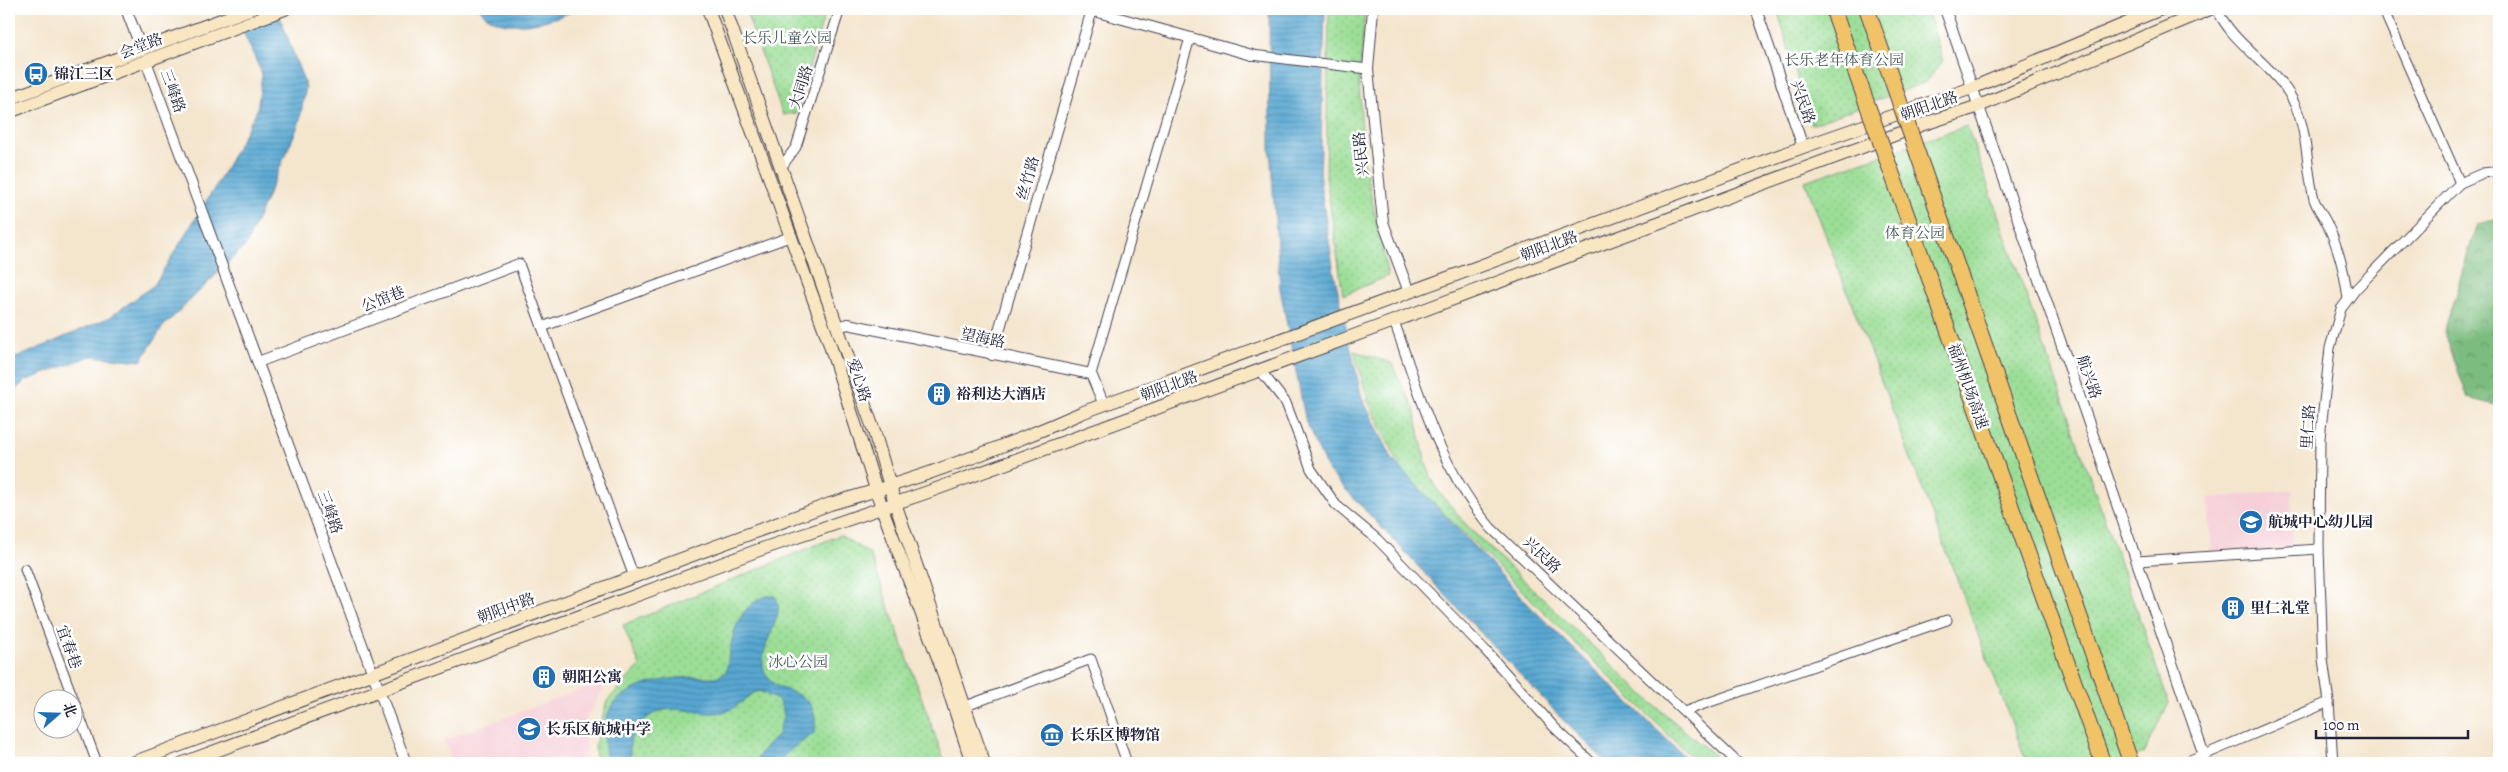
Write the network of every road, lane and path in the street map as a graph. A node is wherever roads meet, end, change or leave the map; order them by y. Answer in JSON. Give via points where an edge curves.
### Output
{"nodes":[{"id":1,"x":126,"y":9,"type":"edge"},
{"id":2,"x":250,"y":9,"type":"edge"},
{"id":3,"x":285,"y":9,"type":"edge"},
{"id":4,"x":708,"y":9,"type":"edge"},
{"id":5,"x":725,"y":9,"type":"edge"},
{"id":6,"x":840,"y":9,"type":"edge"},
{"id":7,"x":1373,"y":9,"type":"edge"},
{"id":8,"x":1756,"y":9,"type":"edge"},
{"id":9,"x":1833,"y":9,"type":"edge"},
{"id":10,"x":1867,"y":9,"type":"edge"},
{"id":11,"x":1945,"y":9,"type":"edge"},
{"id":12,"x":2161,"y":9,"type":"edge"},
{"id":13,"x":2210,"y":9,"type":"edge"},
{"id":14,"x":2217,"y":9,"type":"edge"},
{"id":15,"x":2383,"y":9,"type":"edge"},
{"id":16,"x":1090,"y":10,"type":"edge"},
{"id":17,"x":223,"y":25,"type":"junction"},
{"id":18,"x":1190,"y":38,"type":"junction"},
{"id":19,"x":141,"y":48,"type":"junction"},
{"id":20,"x":1252,"y":55,"type":"joint"},
{"id":21,"x":146,"y":61,"type":"junction"},
{"id":22,"x":1368,"y":69,"type":"junction"},
{"id":23,"x":1972,"y":88,"type":"junction"},
{"id":24,"x":9,"y":99,"type":"edge"},
{"id":25,"x":1978,"y":106,"type":"junction"},
{"id":26,"x":9,"y":112,"type":"edge"},
{"id":27,"x":1803,"y":147,"type":"junction"},
{"id":28,"x":780,"y":169,"type":"junction"},
{"id":29,"x":2499,"y":171,"type":"edge"},
{"id":30,"x":2460,"y":183,"type":"junction"},
{"id":31,"x":792,"y":236,"type":"junction"},
{"id":32,"x":518,"y":264,"type":"joint"},
{"id":33,"x":1408,"y":292,"type":"junction"},
{"id":34,"x":2348,"y":299,"type":"junction"},
{"id":35,"x":1394,"y":321,"type":"junction"},
{"id":36,"x":542,"y":327,"type":"junction"},
{"id":37,"x":838,"y":328,"type":"junction"},
{"id":38,"x":992,"y":355,"type":"junction"},
{"id":39,"x":258,"y":362,"type":"junction"},
{"id":40,"x":1260,"y":370,"type":"junction"},
{"id":41,"x":1091,"y":374,"type":"junction"},
{"id":42,"x":1104,"y":404,"type":"junction"},
{"id":43,"x":892,"y":486,"type":"junction"},
{"id":44,"x":877,"y":491,"type":"junction"},
{"id":45,"x":895,"y":503,"type":"junction"},
{"id":46,"x":882,"y":508,"type":"junction"},
{"id":47,"x":2319,"y":549,"type":"junction"},
{"id":48,"x":677,"y":561,"type":"junction"},
{"id":49,"x":2137,"y":561,"type":"junction"},
{"id":50,"x":25,"y":569,"type":"dead end"},
{"id":51,"x":634,"y":577,"type":"junction"},
{"id":52,"x":684,"y":579,"type":"junction"},
{"id":53,"x":1947,"y":620,"type":"dead end"},
{"id":54,"x":374,"y":674,"type":"junction"},
{"id":55,"x":380,"y":691,"type":"junction"},
{"id":56,"x":2329,"y":702,"type":"junction"},
{"id":57,"x":966,"y":706,"type":"junction"},
{"id":58,"x":1684,"y":711,"type":"junction"},
{"id":59,"x":2204,"y":755,"type":"junction"},
{"id":60,"x":98,"y":763,"type":"edge"},
{"id":61,"x":132,"y":763,"type":"edge"},
{"id":62,"x":184,"y":763,"type":"edge"},
{"id":63,"x":406,"y":763,"type":"edge"},
{"id":64,"x":972,"y":763,"type":"edge"},
{"id":65,"x":984,"y":763,"type":"edge"},
{"id":66,"x":1127,"y":763,"type":"edge"},
{"id":67,"x":1592,"y":763,"type":"edge"},
{"id":68,"x":1738,"y":763,"type":"edge"},
{"id":69,"x":2103,"y":763,"type":"edge"},
{"id":70,"x":2131,"y":763,"type":"edge"},
{"id":71,"x":2184,"y":763,"type":"edge"},
{"id":72,"x":2333,"y":763,"type":"edge"}],
"edges":[{"from":1,"to":19,"type":"street","name":"三峰路"},
{"from":2,"to":17,"type":"main road","name":"会堂路"},
{"from":3,"to":17,"type":"main road","name":"会堂路"},
{"from":4,"to":31,"type":"main road","name":"爱心路"},
{"from":5,"to":28,"type":"main road","name":"爱心路"},
{"from":6,"to":28,"type":"street","name":"大同路","via":[[796,147]]},
{"from":7,"to":22,"type":"street","name":"兴民路"},
{"from":8,"to":27,"type":"street","name":"兴民路"},
{"from":9,"to":69,"type":"highway","name":"福州机场高速","bridge":true},
{"from":10,"to":70,"type":"highway","name":"福州机场高速","bridge":true},
{"from":11,"to":23,"type":"street","name":"航兴路"},
{"from":12,"to":23,"type":"main road","name":"朝阳北路"},
{"from":13,"to":25,"type":"main road","name":"朝阳北路"},
{"from":14,"to":34,"type":"street","via":[[2228,30],[2270,68],[2294,102],[2303,130],[2315,200],[2333,236],[2345,274]]},
{"from":15,"to":30,"type":"street"},
{"from":16,"to":18,"type":"street"},
{"from":16,"to":38,"type":"street","name":"丝竹路"},
{"from":17,"to":19,"type":"main road","name":"会堂路"},
{"from":17,"to":21,"type":"main road","name":"会堂路"},
{"from":18,"to":20,"type":"street"},
{"from":18,"to":41,"type":"street"},
{"from":19,"to":21,"type":"street","name":"三峰路"},
{"from":19,"to":24,"type":"main road","name":"会堂路"},
{"from":20,"to":22,"type":"street"},
{"from":21,"to":26,"type":"main road","name":"会堂路"},
{"from":21,"to":39,"type":"street","name":"三峰路"},
{"from":22,"to":33,"type":"street","name":"兴民路","via":[[1383,222]]},
{"from":23,"to":25,"type":"street","name":"航兴路"},
{"from":23,"to":27,"type":"main road","name":"朝阳北路"},
{"from":25,"to":35,"type":"main road","name":"朝阳北路"},
{"from":25,"to":49,"type":"street","name":"航兴路"},
{"from":27,"to":33,"type":"main road","name":"朝阳北路"},
{"from":28,"to":37,"type":"main road","name":"爱心路"},
{"from":29,"to":30,"type":"street","name":"里仁路","via":[[2483,173]]},
{"from":30,"to":34,"type":"street","name":"里仁路"},
{"from":31,"to":36,"type":"street"},
{"from":31,"to":44,"type":"main road","name":"爱心路"},
{"from":32,"to":36,"type":"street"},
{"from":32,"to":39,"type":"street","name":"公馆巷"},
{"from":33,"to":42,"type":"main road","name":"朝阳北路"},
{"from":34,"to":47,"type":"street","name":"里仁路","via":[[2341,309],[2330,348],[2320,438]]},
{"from":35,"to":40,"type":"main road","name":"朝阳北路"},
{"from":35,"to":58,"type":"street","name":"兴民路","via":[[1433,435],[1470,504]]},
{"from":36,"to":51,"type":"street"},
{"from":37,"to":38,"type":"street","name":"望海路","via":[[848,324]]},
{"from":37,"to":43,"type":"main road","name":"爱心路"},
{"from":38,"to":41,"type":"street","name":"望海路"},
{"from":39,"to":54,"type":"street","name":"三峰路"},
{"from":40,"to":45,"type":"main road","name":"朝阳北路"},
{"from":40,"to":67,"type":"street","via":[[1286,403],[1311,469],[1336,505],[1376,540]]},
{"from":41,"to":42,"type":"street"},
{"from":42,"to":43,"type":"main road","name":"朝阳北路","via":[[1026,438]]},
{"from":43,"to":44,"type":"main road","name":"朝阳中路"},
{"from":43,"to":45,"type":"main road","name":"爱心路"},
{"from":44,"to":46,"type":"main road","name":"爱心路"},
{"from":44,"to":48,"type":"main road","name":"朝阳中路","via":[[830,504]]},
{"from":45,"to":46,"type":"main road"},
{"from":45,"to":57,"type":"main road","name":"爱心路"},
{"from":46,"to":52,"type":"main road"},
{"from":46,"to":64,"type":"main road","name":"爱心路","via":[[940,663]]},
{"from":47,"to":49,"type":"street"},
{"from":47,"to":56,"type":"street","name":"里仁路","via":[[2323,659]]},
{"from":48,"to":51,"type":"main road","name":"朝阳中路"},
{"from":48,"to":52,"type":"main road"},
{"from":49,"to":59,"type":"street","name":"航兴路"},
{"from":50,"to":60,"type":"street","name":"宜春巷"},
{"from":51,"to":54,"type":"main road","name":"朝阳中路"},
{"from":52,"to":55,"type":"main road"},
{"from":53,"to":58,"type":"street"},
{"from":54,"to":55,"type":"street","name":"三峰路"},
{"from":54,"to":61,"type":"main road","name":"朝阳中路"},
{"from":55,"to":62,"type":"main road"},
{"from":55,"to":63,"type":"street","name":"三峰路"},
{"from":56,"to":59,"type":"street"},
{"from":56,"to":72,"type":"street","name":"里仁路"},
{"from":57,"to":65,"type":"main road","name":"爱心路"},
{"from":57,"to":66,"type":"street","via":[[1091,659]]},
{"from":58,"to":68,"type":"street","name":"兴民路"},
{"from":59,"to":71,"type":"street"}]}
